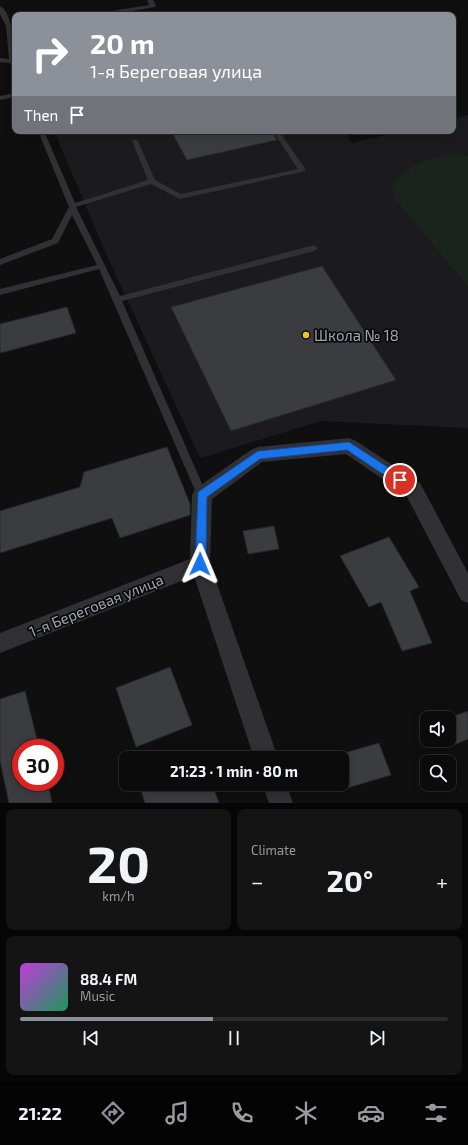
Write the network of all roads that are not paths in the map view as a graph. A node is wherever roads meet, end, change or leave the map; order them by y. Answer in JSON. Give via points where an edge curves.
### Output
{"nodes":[{"id":1,"x":150,"y":0,"type":"edge"},
{"id":2,"x":0,"y":8,"type":"edge"},
{"id":3,"x":117,"y":12,"type":"edge"},
{"id":4,"x":12,"y":29,"type":"edge"},
{"id":5,"x":0,"y":60,"type":"edge"},
{"id":6,"x":12,"y":60,"type":"edge"},
{"id":7,"x":12,"y":63,"type":"edge"},
{"id":8,"x":12,"y":96,"type":"edge"},
{"id":9,"x":0,"y":98,"type":"edge"},
{"id":10,"x":42,"y":134,"type":"edge"},
{"id":11,"x":278,"y":134,"type":"edge"},
{"id":12,"x":136,"y":141,"type":"dead end"},
{"id":13,"x":152,"y":181,"type":"junction"},
{"id":14,"x":73,"y":206,"type":"junction"},
{"id":15,"x":314,"y":248,"type":"dead end"},
{"id":16,"x":0,"y":262,"type":"edge"},
{"id":17,"x":102,"y":266,"type":"junction"},
{"id":18,"x":0,"y":292,"type":"edge"},
{"id":19,"x":117,"y":300,"type":"junction"},
{"id":20,"x":202,"y":495,"type":"junction"},
{"id":21,"x":200,"y":564,"type":"junction"},
{"id":22,"x":468,"y":593,"type":"edge"},
{"id":23,"x":0,"y":644,"type":"edge"},
{"id":24,"x":264,"y":751,"type":"edge"},
{"id":25,"x":277,"y":791,"type":"edge"},
{"id":26,"x":281,"y":803,"type":"edge"}],
"edges":[{"from":1,"to":3,"type":"lane","via":[[153,6]]},
{"from":2,"to":4,"type":"lane"},
{"from":4,"to":6,"type":"lane"},
{"from":5,"to":7,"type":"lane"},
{"from":8,"to":9,"type":"lane"},
{"from":10,"to":14,"type":"lane"},
{"from":11,"to":13,"type":"lane","via":[[302,170],[180,197]]},
{"from":12,"to":13,"type":"lane"},
{"from":13,"to":14,"type":"lane"},
{"from":14,"to":16,"type":"lane","via":[[55,241]]},
{"from":14,"to":17,"type":"lane"},
{"from":15,"to":19,"type":"lane"},
{"from":17,"to":18,"type":"lane"},
{"from":17,"to":19,"type":"lane"},
{"from":19,"to":20,"type":"lane"},
{"from":20,"to":21,"type":"street"},
{"from":20,"to":22,"type":"street","via":[[258,455],[349,446],[413,489]]},
{"from":21,"to":23,"type":"street","name":"1-я Береговая улица"},
{"from":21,"to":24,"type":"street"},
{"from":25,"to":26,"type":"street"}]}
